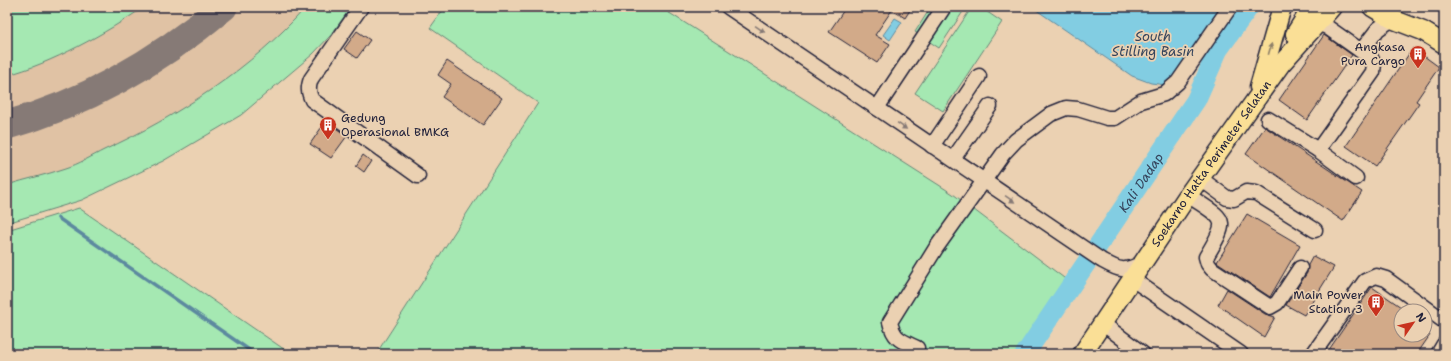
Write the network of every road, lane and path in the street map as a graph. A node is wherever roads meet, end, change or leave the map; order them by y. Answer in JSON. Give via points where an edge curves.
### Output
{"nodes":[{"id":1,"x":361,"y":7,"type":"edge"},
{"id":2,"x":728,"y":7,"type":"edge"},
{"id":3,"x":944,"y":7,"type":"edge"},
{"id":4,"x":1230,"y":7,"type":"edge"},
{"id":5,"x":1282,"y":7,"type":"edge"},
{"id":6,"x":1332,"y":7,"type":"edge"},
{"id":7,"x":1372,"y":7,"type":"edge"},
{"id":8,"x":1392,"y":13,"type":"edge"},
{"id":9,"x":1314,"y":15,"type":"edge"},
{"id":10,"x":1444,"y":44,"type":"edge"},
{"id":11,"x":1361,"y":51,"type":"junction"},
{"id":12,"x":979,"y":76,"type":"dead end"},
{"id":13,"x":1256,"y":100,"type":"junction"},
{"id":14,"x":990,"y":106,"type":"dead end"},
{"id":15,"x":877,"y":108,"type":"junction"},
{"id":16,"x":1268,"y":119,"type":"dead end"},
{"id":17,"x":932,"y":146,"type":"junction"},
{"id":18,"x":1318,"y":150,"type":"junction"},
{"id":19,"x":953,"y":159,"type":"junction"},
{"id":20,"x":418,"y":176,"type":"dead end"},
{"id":21,"x":1356,"y":178,"type":"dead end"},
{"id":22,"x":1201,"y":179,"type":"junction"},
{"id":23,"x":985,"y":182,"type":"junction"},
{"id":24,"x":1188,"y":195,"type":"junction"},
{"id":25,"x":1315,"y":230,"type":"dead end"},
{"id":26,"x":1142,"y":263,"type":"junction"},
{"id":27,"x":1300,"y":268,"type":"dead end"},
{"id":28,"x":1127,"y":286,"type":"junction"},
{"id":29,"x":1444,"y":321,"type":"edge"},
{"id":30,"x":1102,"y":323,"type":"junction"},
{"id":31,"x":1444,"y":344,"type":"edge"},
{"id":32,"x":917,"y":348,"type":"dead end"},
{"id":33,"x":1082,"y":354,"type":"edge"},
{"id":34,"x":1143,"y":354,"type":"edge"},
{"id":35,"x":1241,"y":354,"type":"edge"},
{"id":36,"x":1313,"y":354,"type":"edge"},
{"id":37,"x":1438,"y":354,"type":"edge"}],
"edges":[{"from":1,"to":20,"type":"street","via":[[311,79],[309,93],[312,100]]},
{"from":2,"to":15,"type":"street","one_way":true},
{"from":3,"to":15,"type":"street"},
{"from":4,"to":23,"type":"street","via":[[1178,82],[1164,94],[1141,101],[1115,118],[1066,108],[1051,114],[1016,140],[1003,154]]},
{"from":13,"to":5,"type":"main road","one_way":true},
{"from":6,"to":9,"type":"main road","name":"Soekarno Hatta Perimeter Selatan"},
{"from":7,"to":8,"type":"main road"},
{"from":8,"to":10,"type":"main road"},
{"from":8,"to":11,"type":"street"},
{"from":9,"to":11,"type":"street"},
{"from":9,"to":13,"type":"main road","name":"Soekarno Hatta Perimeter Selatan"},
{"from":11,"to":18,"type":"street","via":[[1371,58],[1374,64],[1372,72]]},
{"from":12,"to":17,"type":"street"},
{"from":13,"to":22,"type":"main road","name":"Soekarno Hatta Perimeter Selatan"},
{"from":14,"to":19,"type":"street"},
{"from":15,"to":17,"type":"street","one_way":true},
{"from":16,"to":18,"type":"street"},
{"from":17,"to":19,"type":"street"},
{"from":18,"to":21,"type":"street"},
{"from":19,"to":23,"type":"street"},
{"from":22,"to":24,"type":"main road","name":"Soekarno Hatta Perimeter Selatan"},
{"from":22,"to":25,"type":"street","via":[[1227,198],[1231,199],[1246,192],[1256,193]]},
{"from":23,"to":26,"type":"street","one_way":true,"via":[[1116,268],[1125,270]]},
{"from":23,"to":32,"type":"street","via":[[936,248],[890,322],[896,338]]},
{"from":24,"to":26,"type":"main road","name":"Soekarno Hatta Perimeter Selatan"},
{"from":24,"to":27,"type":"street","via":[[1220,218],[1221,232],[1206,257],[1208,264],[1263,303],[1270,307],[1277,303]]},
{"from":26,"to":28,"type":"main road","name":"Soekarno Hatta Perimeter Selatan"},
{"from":28,"to":30,"type":"main road"},
{"from":28,"to":35,"type":"street"},
{"from":29,"to":36,"type":"street","via":[[1386,279],[1376,276],[1365,281]]},
{"from":30,"to":33,"type":"main road"},
{"from":30,"to":34,"type":"street"},
{"from":31,"to":37,"type":"street"}]}
